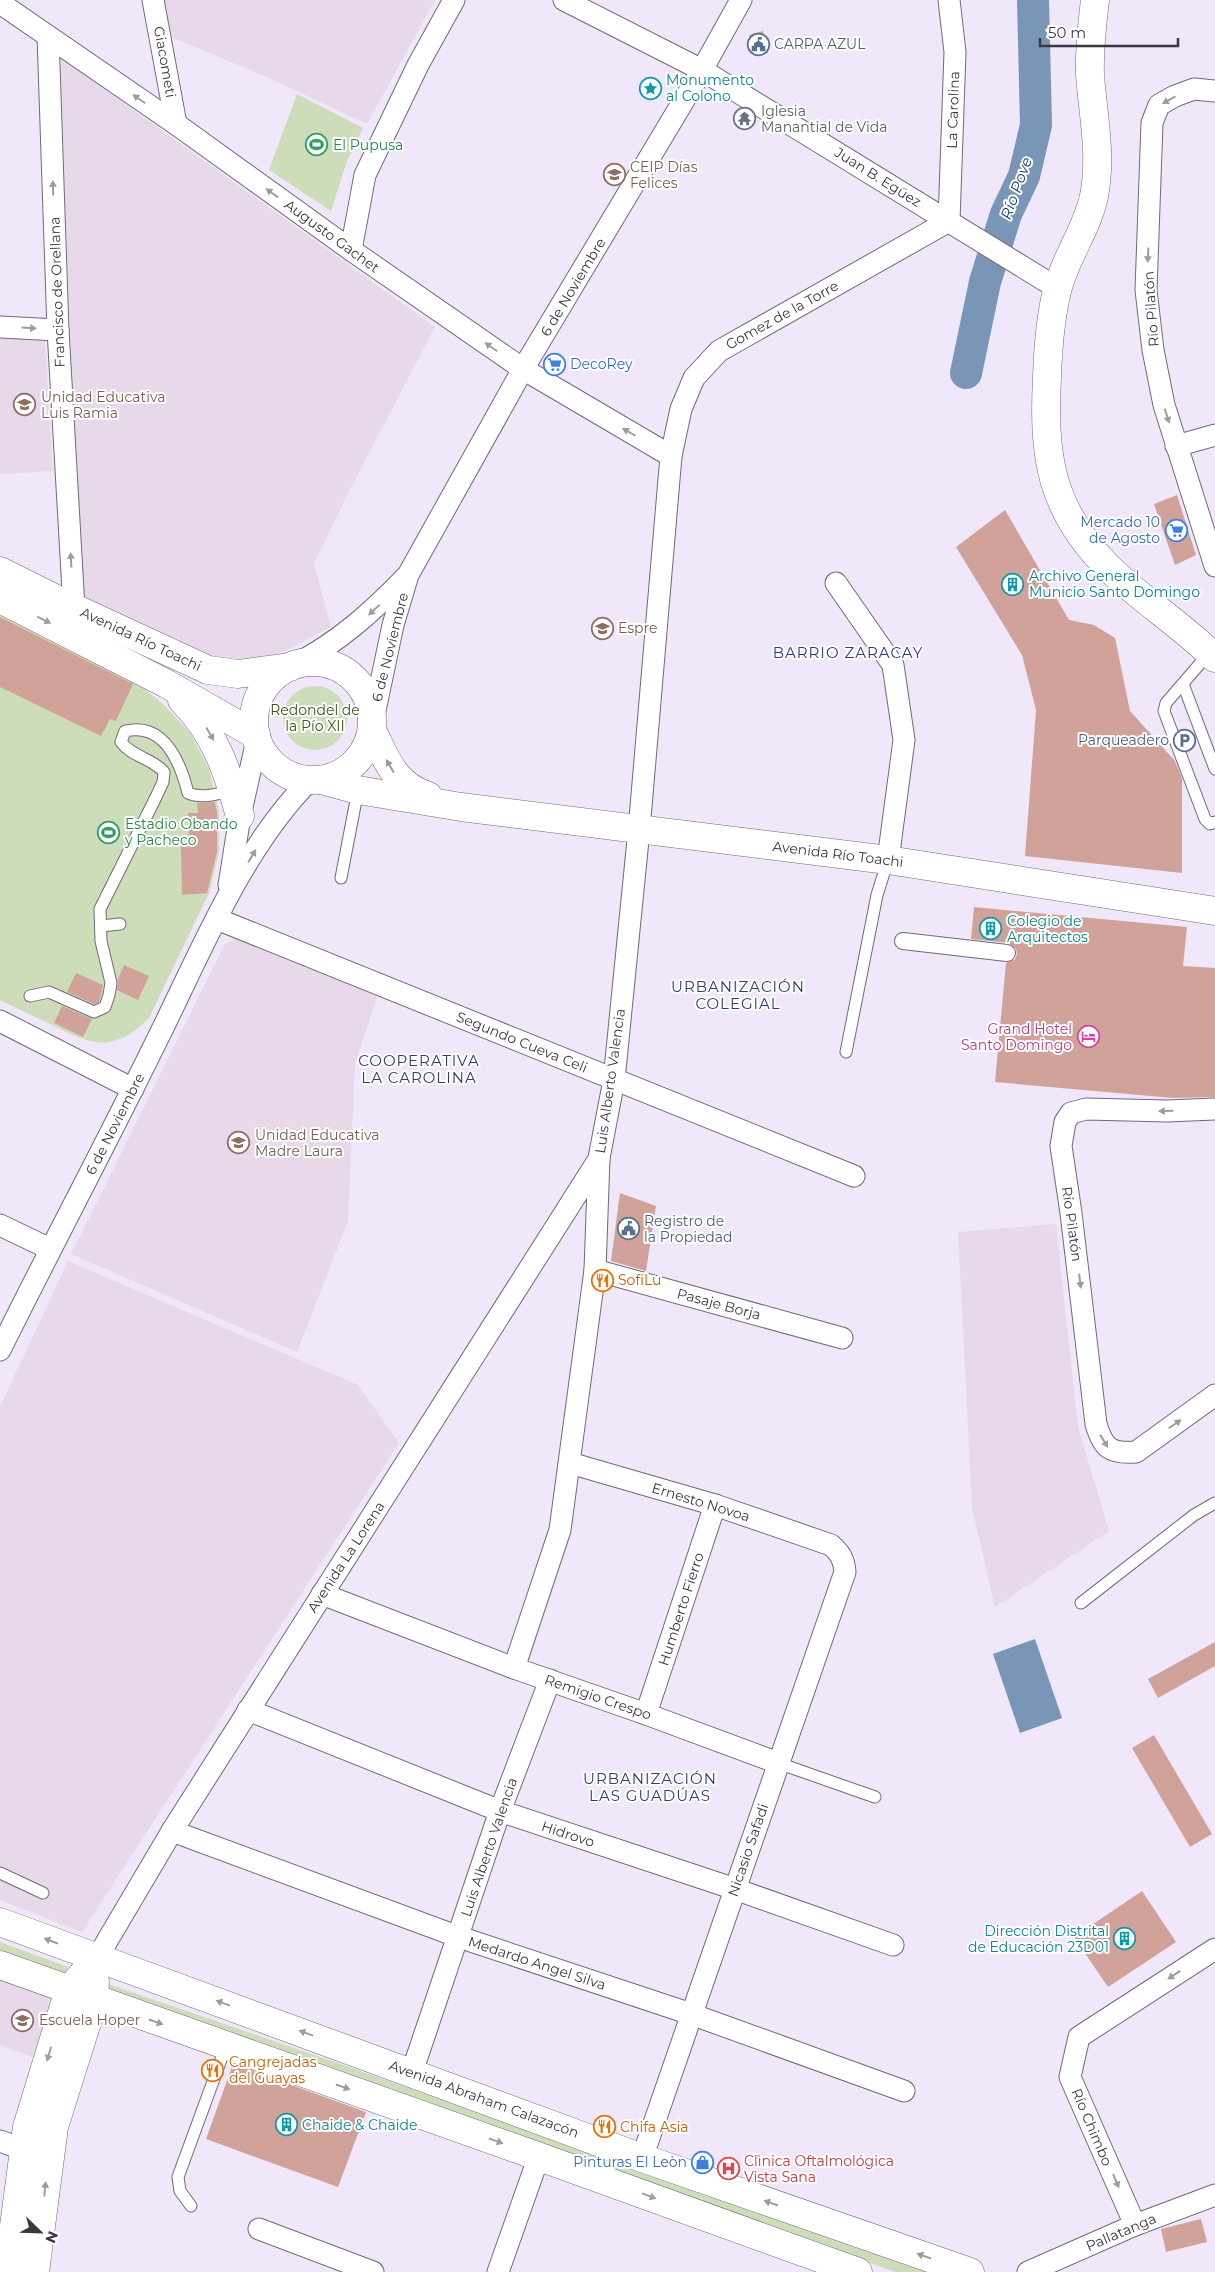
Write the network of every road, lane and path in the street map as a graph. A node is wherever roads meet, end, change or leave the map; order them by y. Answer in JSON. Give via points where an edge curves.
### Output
{"nodes":[{"id":1,"x":153,"y":0,"type":"edge"},
{"id":2,"x":454,"y":0,"type":"edge"},
{"id":3,"x":564,"y":0,"type":"edge"},
{"id":4,"x":740,"y":0,"type":"edge"},
{"id":5,"x":949,"y":0,"type":"edge"},
{"id":6,"x":1095,"y":0,"type":"edge"},
{"id":7,"x":0,"y":3,"type":"edge"},
{"id":8,"x":48,"y":36,"type":"junction"},
{"id":9,"x":702,"y":70,"type":"junction"},
{"id":10,"x":1215,"y":91,"type":"edge"},
{"id":11,"x":176,"y":124,"type":"junction"},
{"id":12,"x":949,"y":221,"type":"junction"},
{"id":13,"x":351,"y":250,"type":"junction"},
{"id":14,"x":1057,"y":288,"type":"junction"},
{"id":15,"x":0,"y":327,"type":"edge"},
{"id":16,"x":58,"y":330,"type":"junction"},
{"id":17,"x":523,"y":370,"type":"junction"},
{"id":18,"x":1215,"y":435,"type":"edge"},
{"id":19,"x":1176,"y":446,"type":"junction"},
{"id":20,"x":671,"y":456,"type":"junction"},
{"id":21,"x":1215,"y":566,"type":"edge"},
{"id":22,"x":0,"y":571,"type":"edge"},
{"id":23,"x":408,"y":575,"type":"junction"},
{"id":24,"x":836,"y":583,"type":"dead end"},
{"id":25,"x":0,"y":598,"type":"edge"},
{"id":26,"x":74,"y":608,"type":"junction"},
{"id":27,"x":1212,"y":655,"type":"edge"},
{"id":28,"x":293,"y":666,"type":"junction"},
{"id":29,"x":167,"y":684,"type":"junction"},
{"id":30,"x":1183,"y":684,"type":"junction"},
{"id":31,"x":373,"y":725,"type":"junction"},
{"id":32,"x":256,"y":738,"type":"junction"},
{"id":33,"x":1215,"y":769,"type":"edge"},
{"id":34,"x":315,"y":781,"type":"junction"},
{"id":35,"x":233,"y":790,"type":"junction"},
{"id":36,"x":358,"y":790,"type":"junction"},
{"id":37,"x":156,"y":797,"type":"junction"},
{"id":38,"x":461,"y":807,"type":"junction"},
{"id":39,"x":159,"y":814,"type":"dead end"},
{"id":40,"x":240,"y":816,"type":"junction"},
{"id":41,"x":1215,"y":822,"type":"edge"},
{"id":42,"x":639,"y":830,"type":"junction"},
{"id":43,"x":888,"y":860,"type":"junction"},
{"id":44,"x":341,"y":878,"type":"dead end"},
{"id":45,"x":227,"y":898,"type":"junction"},
{"id":46,"x":1212,"y":908,"type":"edge"},
{"id":47,"x":218,"y":919,"type":"junction"},
{"id":48,"x":120,"y":924,"type":"dead end"},
{"id":49,"x":100,"y":926,"type":"junction"},
{"id":50,"x":903,"y":941,"type":"dead end"},
{"id":51,"x":1006,"y":953,"type":"dead end"},
{"id":52,"x":30,"y":996,"type":"dead end"},
{"id":53,"x":0,"y":1021,"type":"edge"},
{"id":54,"x":846,"y":1052,"type":"dead end"},
{"id":55,"x":614,"y":1080,"type":"junction"},
{"id":56,"x":133,"y":1088,"type":"junction"},
{"id":57,"x":1215,"y":1109,"type":"edge"},
{"id":58,"x":600,"y":1158,"type":"junction"},
{"id":59,"x":854,"y":1176,"type":"dead end"},
{"id":60,"x":0,"y":1225,"type":"edge"},
{"id":61,"x":50,"y":1249,"type":"junction"},
{"id":62,"x":595,"y":1270,"type":"junction"},
{"id":63,"x":842,"y":1338,"type":"dead end"},
{"id":64,"x":0,"y":1350,"type":"edge"},
{"id":65,"x":1215,"y":1395,"type":"edge"},
{"id":66,"x":570,"y":1463,"type":"junction"},
{"id":67,"x":1215,"y":1503,"type":"edge"},
{"id":68,"x":715,"y":1505,"type":"junction"},
{"id":69,"x":831,"y":1545,"type":"joint"},
{"id":70,"x":322,"y":1594,"type":"junction"},
{"id":71,"x":1081,"y":1603,"type":"dead end"},
{"id":72,"x":514,"y":1668,"type":"junction"},
{"id":73,"x":550,"y":1680,"type":"junction"},
{"id":74,"x":248,"y":1710,"type":"junction"},
{"id":75,"x":646,"y":1714,"type":"junction"},
{"id":76,"x":778,"y":1763,"type":"junction"},
{"id":77,"x":875,"y":1797,"type":"dead end"},
{"id":78,"x":500,"y":1811,"type":"junction"},
{"id":79,"x":172,"y":1831,"type":"junction"},
{"id":80,"x":0,"y":1873,"type":"edge"},
{"id":81,"x":734,"y":1889,"type":"junction"},
{"id":82,"x":43,"y":1892,"type":"dead end"},
{"id":83,"x":0,"y":1922,"type":"edge"},
{"id":84,"x":459,"y":1937,"type":"junction"},
{"id":85,"x":893,"y":1945,"type":"dead end"},
{"id":86,"x":1215,"y":1949,"type":"edge"},
{"id":87,"x":97,"y":1958,"type":"junction"},
{"id":88,"x":0,"y":1965,"type":"edge"},
{"id":89,"x":69,"y":1990,"type":"junction"},
{"id":90,"x":94,"y":2000,"type":"junction"},
{"id":91,"x":691,"y":2014,"type":"junction"},
{"id":92,"x":226,"y":2046,"type":"junction"},
{"id":93,"x":412,"y":2072,"type":"junction"},
{"id":94,"x":904,"y":2091,"type":"dead end"},
{"id":95,"x":12,"y":2145,"type":"edge"},
{"id":96,"x":539,"y":2156,"type":"junction"},
{"id":97,"x":642,"y":2158,"type":"junction"},
{"id":98,"x":1215,"y":2195,"type":"edge"},
{"id":99,"x":191,"y":2206,"type":"dead end"},
{"id":100,"x":1134,"y":2225,"type":"junction"},
{"id":101,"x":259,"y":2229,"type":"dead end"},
{"id":102,"x":8,"y":2272,"type":"edge"},
{"id":103,"x":35,"y":2272,"type":"edge"},
{"id":104,"x":373,"y":2272,"type":"edge"},
{"id":105,"x":498,"y":2272,"type":"edge"},
{"id":106,"x":858,"y":2272,"type":"edge"},
{"id":107,"x":970,"y":2272,"type":"edge"},
{"id":108,"x":1028,"y":2272,"type":"edge"}],
"edges":[{"from":1,"to":11,"type":"street","name":"Giacometi"},
{"from":2,"to":13,"type":"street","via":[[418,65],[366,175]]},
{"from":3,"to":9,"type":"street","name":"Juan B. Egüez"},
{"from":4,"to":9,"type":"street","name":"6 de Noviembre"},
{"from":5,"to":12,"type":"street","name":"La Carolina","via":[[955,52]]},
{"from":6,"to":14,"type":"main road","via":[[1090,44],[1097,148],[1094,195]]},
{"from":7,"to":8,"type":"street","name":"Augusto Gachet"},
{"from":11,"to":8,"type":"street","name":"Augusto Gachet","one_way":true},
{"from":16,"to":8,"type":"street","name":"Francisco de Orellana","one_way":true},
{"from":9,"to":12,"type":"street","name":"Juan B. Egüez"},
{"from":9,"to":17,"type":"street","name":"6 de Noviembre"},
{"from":10,"to":19,"type":"street","name":"Río Pilatón","one_way":true,"via":[[1194,89],[1175,96],[1159,105],[1152,123],[1146,290],[1153,350]]},
{"from":13,"to":11,"type":"street","name":"Augusto Gachet","one_way":true},
{"from":12,"to":14,"type":"street","name":"Juan B. Egüez"},
{"from":12,"to":20,"type":"street","name":"Gomez de la Torre","via":[[719,351],[694,378],[681,409]]},
{"from":17,"to":13,"type":"street","name":"Augusto Gachet","one_way":true},
{"from":14,"to":27,"type":"main road","via":[[1049,338],[1046,435],[1058,494],[1079,533],[1110,568]]},
{"from":15,"to":16,"type":"street","one_way":true},
{"from":26,"to":16,"type":"street","name":"Francisco de Orellana","one_way":true},
{"from":20,"to":17,"type":"street","name":"Augusto Gachet","one_way":true},
{"from":17,"to":23,"type":"street","name":"6 de Noviembre"},
{"from":18,"to":19,"type":"street"},
{"from":19,"to":21,"type":"street","name":"Río Pilatón"},
{"from":20,"to":42,"type":"street","name":"Luis Alberto Valencia"},
{"from":22,"to":26,"type":"main road","name":"Avenida Río Toachi"},
{"from":23,"to":28,"type":"street","name":"6 de Noviembre","one_way":true,"via":[[373,611],[342,636]]},
{"from":23,"to":31,"type":"street","name":"6 de Noviembre"},
{"from":24,"to":43,"type":"street","via":[[894,665],[904,740]]},
{"from":25,"to":29,"type":"main road","name":"Avenida Río Toachi","one_way":true},
{"from":26,"to":28,"type":"main road","name":"Avenida Río Toachi","via":[[208,670],[238,674]]},
{"from":27,"to":30,"type":"lane"},
{"from":28,"to":31,"type":"main road","via":[[318,662],[339,667],[348,673],[366,694],[372,709]]},
{"from":28,"to":32,"type":"main road","via":[[274,677],[262,692],[255,711]]},
{"from":29,"to":32,"type":"main road","name":"Avenida Río Toachi"},
{"from":29,"to":35,"type":"main road","one_way":true,"via":[[205,726]]},
{"from":30,"to":33,"type":"lane"},
{"from":30,"to":41,"type":"lane","via":[[1166,703],[1164,715],[1205,819],[1210,824]]},
{"from":31,"to":34,"type":"main road","via":[[365,751],[351,768],[337,776]]},
{"from":38,"to":31,"type":"main road","name":"Avenida Río Toachi","one_way":true,"via":[[408,787],[396,776]]},
{"from":32,"to":34,"type":"main road","via":[[265,756],[277,769],[292,777]]},
{"from":32,"to":40,"type":"street","name":"6 de Noviembre"},
{"from":34,"to":36,"type":"main road","name":"Avenida Río Toachi"},
{"from":45,"to":34,"type":"street","name":"6 de Noviembre","one_way":true,"via":[[266,834],[296,794]]},
{"from":35,"to":37,"type":"lane","via":[[214,795],[188,793],[172,750],[139,728],[125,731],[121,742],[127,751],[150,760],[164,772]]},
{"from":35,"to":40,"type":"main road"},
{"from":36,"to":38,"type":"main road","name":"Avenida Río Toachi"},
{"from":36,"to":44,"type":"lane"},
{"from":37,"to":39,"type":"lane"},
{"from":37,"to":49,"type":"lane","via":[[100,910]]},
{"from":38,"to":42,"type":"main road","name":"Avenida Río Toachi"},
{"from":40,"to":45,"type":"street","name":"6 de Noviembre"},
{"from":42,"to":43,"type":"main road","name":"Avenida Río Toachi"},
{"from":42,"to":55,"type":"street","name":"Luis Alberto Valencia"},
{"from":43,"to":46,"type":"main road","name":"Avenida Río Toachi"},
{"from":43,"to":54,"type":"lane","via":[[877,895]]},
{"from":45,"to":47,"type":"street","name":"6 de Noviembre"},
{"from":47,"to":55,"type":"street","name":"Segundo Cueva Celi"},
{"from":47,"to":56,"type":"street","name":"6 de Noviembre"},
{"from":48,"to":49,"type":"lane"},
{"from":49,"to":52,"type":"lane","via":[[111,983],[105,1007],[94,1012],[49,992]]},
{"from":50,"to":51,"type":"street"},
{"from":53,"to":56,"type":"street"},
{"from":55,"to":58,"type":"street","name":"Luis Alberto Valencia"},
{"from":55,"to":59,"type":"street","name":"Segundo Cueva Celi"},
{"from":56,"to":61,"type":"street","name":"6 de Noviembre"},
{"from":57,"to":65,"type":"street","name":"Río Pilatón","one_way":true,"via":[[1086,1109],[1071,1113],[1065,1122],[1061,1146],[1072,1213],[1096,1424],[1101,1439],[1110,1450],[1136,1452]]},
{"from":58,"to":62,"type":"street","name":"Luis Alberto Valencia"},
{"from":58,"to":70,"type":"street","name":"Avenida La Lorena"},
{"from":60,"to":61,"type":"street"},
{"from":61,"to":64,"type":"street","name":"6 de Noviembre"},
{"from":62,"to":63,"type":"street","name":"Pasaje Borja"},
{"from":62,"to":66,"type":"street","name":"Luis Alberto Valencia"},
{"from":66,"to":68,"type":"street","name":"Ernesto Novoa"},
{"from":66,"to":72,"type":"street","name":"Luis Alberto Valencia","via":[[560,1530]]},
{"from":67,"to":71,"type":"lane","via":[[1194,1515]]},
{"from":68,"to":69,"type":"street","name":"Ernesto Novoa"},
{"from":68,"to":75,"type":"street","name":"Humberto Fierro"},
{"from":69,"to":76,"type":"street","name":"Nicasio Safadi","via":[[844,1562],[844,1572]]},
{"from":70,"to":72,"type":"street","name":"Remigio Crespo"},
{"from":70,"to":74,"type":"street","name":"Avenida La Lorena"},
{"from":72,"to":73,"type":"street","name":"Remigio Crespo"},
{"from":73,"to":75,"type":"street","name":"Remigio Crespo"},
{"from":73,"to":78,"type":"street","name":"Luis Alberto Valencia"},
{"from":74,"to":78,"type":"street","name":"Hidrovo"},
{"from":74,"to":79,"type":"street","name":"Avenida La Lorena"},
{"from":75,"to":76,"type":"street","name":"Remigio Crespo"},
{"from":76,"to":77,"type":"lane","name":"Remigio Crespo"},
{"from":76,"to":81,"type":"street","name":"Nicasio Safadi"},
{"from":78,"to":81,"type":"street","name":"Hidrovo"},
{"from":78,"to":84,"type":"street","name":"Luis Alberto Valencia"},
{"from":79,"to":84,"type":"street","name":"Medardo Angel Silva"},
{"from":79,"to":87,"type":"street","name":"Avenida La Lorena"},
{"from":80,"to":82,"type":"lane"},
{"from":81,"to":85,"type":"street","name":"Hidrovo"},
{"from":81,"to":91,"type":"street","name":"Nicasio Safadi"},
{"from":87,"to":83,"type":"main road","name":"Avenida Abraham Calazacón","one_way":true},
{"from":84,"to":91,"type":"street","name":"Medardo Angel Silva"},
{"from":84,"to":93,"type":"street","name":"Luis Alberto Valencia"},
{"from":86,"to":100,"type":"street","name":"Río Chimbo","one_way":true,"via":[[1079,2037],[1070,2077]]},
{"from":87,"to":89,"type":"main road","name":"Avenida La Lorena"},
{"from":87,"to":90,"type":"main road","name":"Avenida La Lorena"},
{"from":93,"to":87,"type":"main road","name":"Avenida Abraham Calazacón","one_way":true},
{"from":88,"to":89,"type":"main road"},
{"from":89,"to":90,"type":"main road"},
{"from":89,"to":95,"type":"main road","name":"Avenida La Lorena","one_way":true,"via":[[27,2128]]},
{"from":90,"to":92,"type":"main road","one_way":true},
{"from":103,"to":90,"type":"main road","name":"Avenida La Lorena","one_way":true,"via":[[54,2127]]},
{"from":91,"to":94,"type":"street","name":"Medardo Angel Silva"},
{"from":91,"to":97,"type":"street","name":"Nicasio Safadi"},
{"from":92,"to":96,"type":"main road","one_way":true},
{"from":92,"to":99,"type":"lane","via":[[178,2177],[180,2191]]},
{"from":93,"to":97,"type":"main road","name":"Avenida Abraham Calazacón"},
{"from":95,"to":102,"type":"main road","name":"Avenida La Lorena"},
{"from":96,"to":105,"type":"street"},
{"from":96,"to":106,"type":"main road","one_way":true},
{"from":107,"to":97,"type":"main road","name":"Avenida Abraham Calazacón","one_way":true},
{"from":98,"to":100,"type":"street","name":"Pallatanga"},
{"from":100,"to":108,"type":"street","name":"Pallatanga"},
{"from":101,"to":104,"type":"street"}]}
